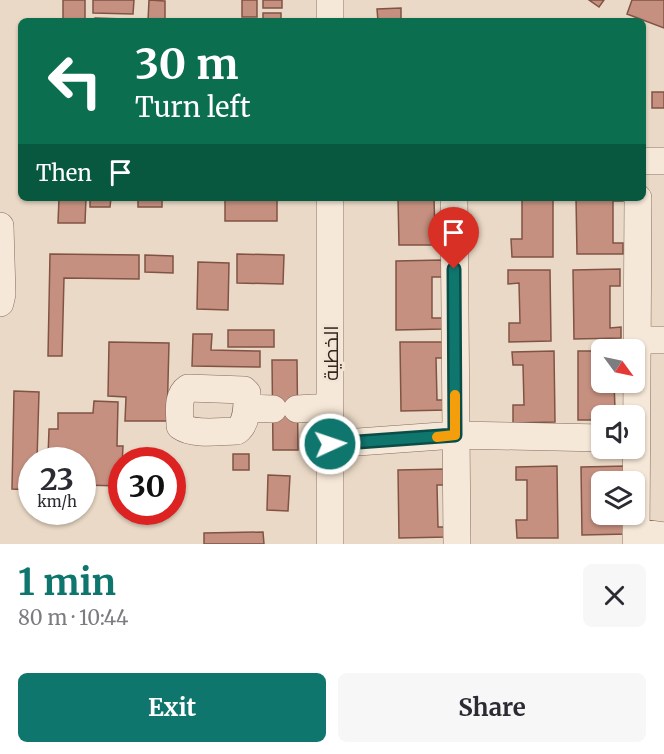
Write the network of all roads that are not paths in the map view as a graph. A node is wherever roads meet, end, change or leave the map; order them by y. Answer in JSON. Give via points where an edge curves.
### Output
{"nodes":[{"id":1,"x":330,"y":0,"type":"edge"},
{"id":2,"x":330,"y":18,"type":"edge"},
{"id":3,"x":646,"y":161,"type":"edge"},
{"id":4,"x":664,"y":161,"type":"edge"},
{"id":5,"x":330,"y":201,"type":"edge"},
{"id":6,"x":454,"y":201,"type":"edge"},
{"id":7,"x":638,"y":201,"type":"edge"},
{"id":8,"x":0,"y":226,"type":"edge"},
{"id":9,"x":0,"y":303,"type":"edge"},
{"id":10,"x":651,"y":340,"type":"edge"},
{"id":11,"x":641,"y":405,"type":"edge"},
{"id":12,"x":330,"y":407,"type":"junction"},
{"id":13,"x":272,"y":409,"type":"dead end"},
{"id":14,"x":455,"y":435,"type":"junction"},
{"id":15,"x":591,"y":438,"type":"edge"},
{"id":16,"x":330,"y":444,"type":"junction"},
{"id":17,"x":636,"y":459,"type":"edge"},
{"id":18,"x":664,"y":536,"type":"edge"},
{"id":19,"x":636,"y":538,"type":"edge"},
{"id":20,"x":330,"y":544,"type":"edge"},
{"id":21,"x":457,"y":544,"type":"edge"}],
"edges":[{"from":1,"to":2,"type":"street"},
{"from":3,"to":4,"type":"street"},
{"from":5,"to":12,"type":"street","name":"الخطية"},
{"from":6,"to":14,"type":"street"},
{"from":7,"to":10,"type":"street"},
{"from":8,"to":9,"type":"street"},
{"from":10,"to":11,"type":"street"},
{"from":12,"to":13,"type":"street"},
{"from":12,"to":16,"type":"street","name":"الخطية"},
{"from":14,"to":15,"type":"street"},
{"from":14,"to":16,"type":"street"},
{"from":14,"to":21,"type":"street"},
{"from":16,"to":20,"type":"street","name":"الخطية"},
{"from":17,"to":19,"type":"street"},
{"from":18,"to":19,"type":"street"}]}
